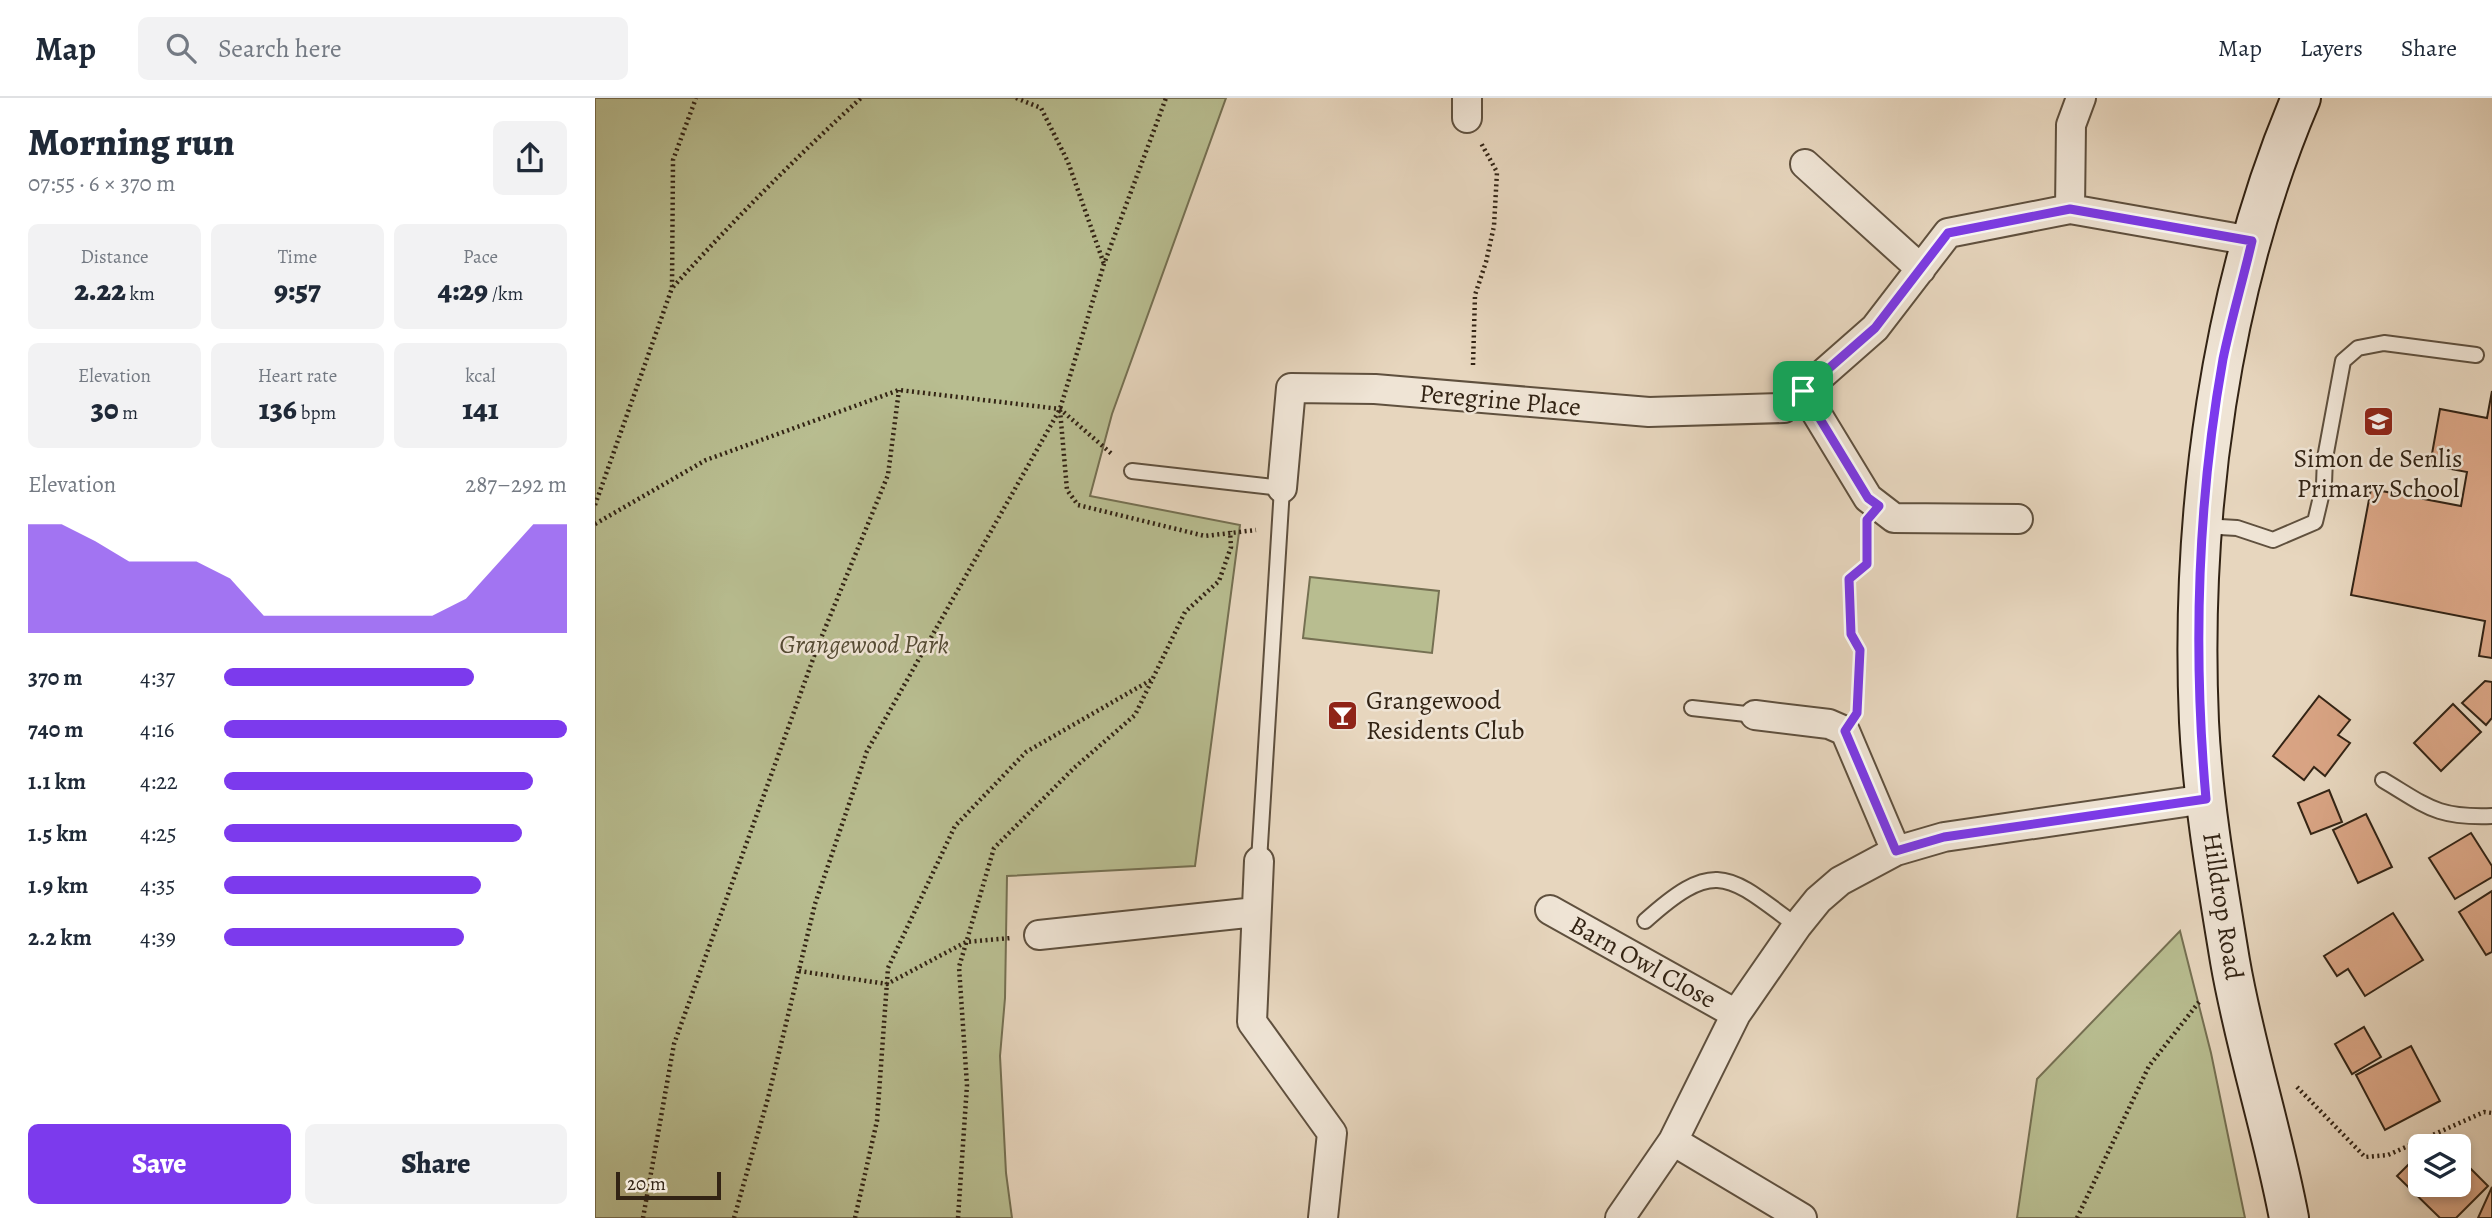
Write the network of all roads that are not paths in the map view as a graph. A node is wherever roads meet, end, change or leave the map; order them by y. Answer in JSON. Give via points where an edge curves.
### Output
{"nodes":[{"id":1,"x":2081,"y":98,"type":"edge"},
{"id":2,"x":2301,"y":98,"type":"edge"},
{"id":3,"x":1805,"y":164,"type":"dead end"},
{"id":4,"x":2070,"y":209,"type":"junction"},
{"id":5,"x":2252,"y":241,"type":"junction"},
{"id":6,"x":1920,"y":269,"type":"junction"},
{"id":7,"x":2476,"y":355,"type":"dead end"},
{"id":8,"x":1803,"y":391,"type":"junction"},
{"id":9,"x":1132,"y":471,"type":"road end"},
{"id":10,"x":1282,"y":488,"type":"junction"},
{"id":11,"x":2018,"y":519,"type":"dead end"},
{"id":12,"x":2201,"y":526,"type":"junction"},
{"id":13,"x":1692,"y":708,"type":"dead end"},
{"id":14,"x":1755,"y":715,"type":"joint"},
{"id":15,"x":2383,"y":780,"type":"dead end"},
{"id":16,"x":2206,"y":799,"type":"junction"},
{"id":17,"x":2492,"y":816,"type":"edge"},
{"id":18,"x":1896,"y":851,"type":"junction"},
{"id":19,"x":1259,"y":860,"type":"joint"},
{"id":20,"x":1551,"y":910,"type":"dead end"},
{"id":21,"x":1256,"y":912,"type":"junction"},
{"id":22,"x":1645,"y":922,"type":"dead end"},
{"id":23,"x":1797,"y":926,"type":"junction"},
{"id":24,"x":1039,"y":935,"type":"road end"},
{"id":25,"x":1736,"y":1014,"type":"junction"},
{"id":26,"x":1673,"y":1142,"type":"junction"},
{"id":27,"x":1323,"y":1218,"type":"edge"},
{"id":28,"x":1619,"y":1218,"type":"edge"},
{"id":29,"x":1802,"y":1218,"type":"edge"},
{"id":30,"x":2289,"y":1218,"type":"edge"}],
"edges":[{"from":1,"to":4,"type":"street","via":[[2071,125]]},
{"from":2,"to":5,"type":"street","name":"Hilldrop Road","via":[[2279,151]]},
{"from":3,"to":6,"type":"street"},
{"from":4,"to":5,"type":"street","name":"Peregrine Place"},
{"from":4,"to":6,"type":"street","name":"Peregrine Place","via":[[1948,233]]},
{"from":5,"to":12,"type":"street","name":"Hilldrop Road","via":[[2224,358]]},
{"from":6,"to":8,"type":"street","name":"Peregrine Place","via":[[1875,328]]},
{"from":7,"to":12,"type":"lane","via":[[2384,343],[2358,348],[2343,361],[2315,522],[2273,540],[2237,528]]},
{"from":8,"to":10,"type":"street","name":"Peregrine Place","via":[[1784,408],[1649,412],[1375,389],[1291,387]]},
{"from":8,"to":11,"type":"street","via":[[1868,498],[1894,517]]},
{"from":9,"to":10,"type":"lane"},
{"from":10,"to":19,"type":"lane"},
{"from":12,"to":16,"type":"street","name":"Hilldrop Road","via":[[2199,723]]},
{"from":13,"to":14,"type":"lane"},
{"from":14,"to":18,"type":"street","via":[[1829,724],[1845,731]]},
{"from":15,"to":17,"type":"lane","via":[[2445,815]]},
{"from":16,"to":18,"type":"street","name":"Barn Owl Close","via":[[1944,837]]},
{"from":16,"to":30,"type":"street","name":"Hilldrop Road","via":[[2230,963]]},
{"from":18,"to":23,"type":"street","name":"Barn Owl Close","via":[[1840,881]]},
{"from":19,"to":21,"type":"street"},
{"from":20,"to":25,"type":"street","name":"Barn Owl Close"},
{"from":21,"to":24,"type":"street"},
{"from":21,"to":27,"type":"street","via":[[1252,1023],[1332,1133]]},
{"from":22,"to":23,"type":"lane","via":[[1672,897],[1694,885],[1721,880],[1745,887]]},
{"from":23,"to":25,"type":"street","name":"Barn Owl Close"},
{"from":25,"to":26,"type":"street","name":"Barn Owl Close"},
{"from":26,"to":28,"type":"street","name":"Barn Owl Close"},
{"from":26,"to":29,"type":"street"}]}
